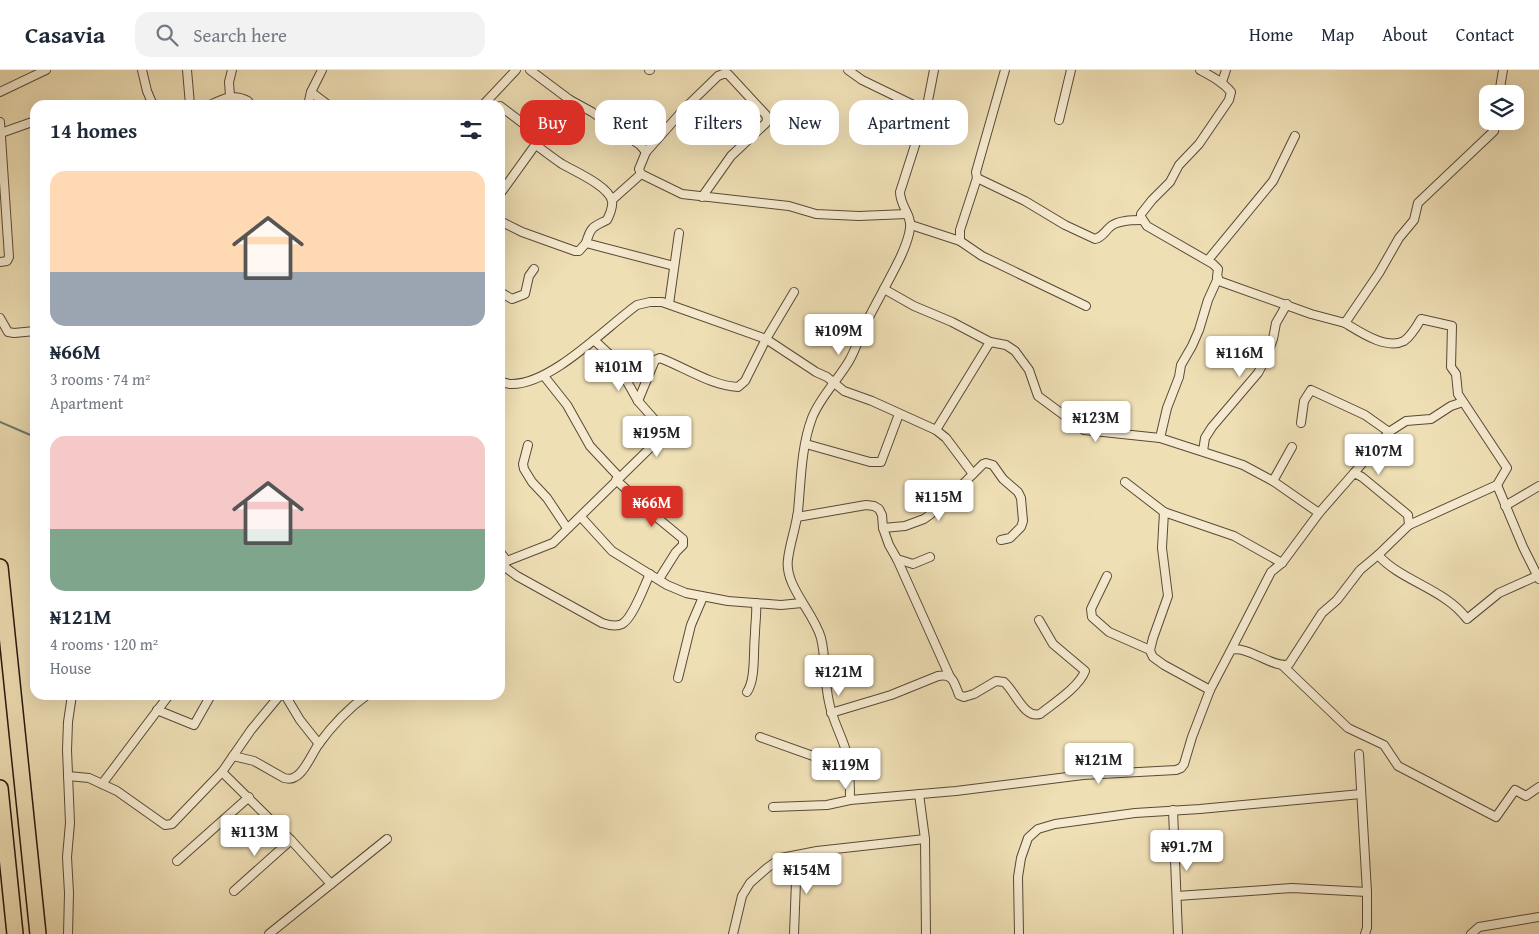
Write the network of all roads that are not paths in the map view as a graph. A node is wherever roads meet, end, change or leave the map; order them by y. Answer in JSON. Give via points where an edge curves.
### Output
{"nodes":[{"id":1,"x":46,"y":70,"type":"edge"},
{"id":2,"x":142,"y":70,"type":"edge"},
{"id":3,"x":187,"y":70,"type":"edge"},
{"id":4,"x":232,"y":70,"type":"edge"},
{"id":5,"x":322,"y":70,"type":"edge"},
{"id":6,"x":516,"y":70,"type":"edge"},
{"id":7,"x":531,"y":70,"type":"edge"},
{"id":8,"x":848,"y":70,"type":"edge"},
{"id":9,"x":934,"y":70,"type":"edge"},
{"id":10,"x":1005,"y":70,"type":"edge"},
{"id":11,"x":1071,"y":70,"type":"edge"},
{"id":12,"x":1200,"y":70,"type":"edge"},
{"id":13,"x":1226,"y":70,"type":"edge"},
{"id":14,"x":1503,"y":70,"type":"edge"},
{"id":15,"x":1222,"y":82,"type":"junction"},
{"id":16,"x":1501,"y":85,"type":"edge"},
{"id":17,"x":0,"y":92,"type":"edge"},
{"id":18,"x":311,"y":92,"type":"junction"},
{"id":19,"x":230,"y":96,"type":"junction"},
{"id":20,"x":489,"y":98,"type":"joint"},
{"id":21,"x":152,"y":100,"type":"edge"},
{"id":22,"x":190,"y":100,"type":"edge"},
{"id":23,"x":221,"y":100,"type":"edge"},
{"id":24,"x":246,"y":100,"type":"edge"},
{"id":25,"x":309,"y":100,"type":"edge"},
{"id":26,"x":321,"y":100,"type":"edge"},
{"id":27,"x":492,"y":100,"type":"edge"},
{"id":28,"x":570,"y":100,"type":"edge"},
{"id":29,"x":902,"y":100,"type":"edge"},
{"id":30,"x":928,"y":100,"type":"edge"},
{"id":31,"x":585,"y":108,"type":"edge"},
{"id":32,"x":505,"y":109,"type":"edge"},
{"id":33,"x":1060,"y":120,"type":"dead end"},
{"id":34,"x":520,"y":121,"type":"edge"},
{"id":35,"x":0,"y":122,"type":"edge"},
{"id":36,"x":30,"y":122,"type":"edge"},
{"id":37,"x":1494,"y":130,"type":"edge"},
{"id":38,"x":1,"y":133,"type":"junction"},
{"id":39,"x":1295,"y":136,"type":"dead end"},
{"id":40,"x":536,"y":145,"type":"joint"},
{"id":41,"x":915,"y":145,"type":"edge"},
{"id":42,"x":646,"y":152,"type":"junction"},
{"id":43,"x":641,"y":174,"type":"junction"},
{"id":44,"x":977,"y":178,"type":"junction"},
{"id":45,"x":505,"y":187,"type":"edge"},
{"id":46,"x":702,"y":197,"type":"junction"},
{"id":47,"x":612,"y":200,"type":"junction"},
{"id":48,"x":906,"y":214,"type":"junction"},
{"id":49,"x":1142,"y":220,"type":"junction"},
{"id":50,"x":505,"y":224,"type":"edge"},
{"id":51,"x":911,"y":226,"type":"junction"},
{"id":52,"x":679,"y":232,"type":"dead end"},
{"id":53,"x":960,"y":241,"type":"junction"},
{"id":54,"x":586,"y":242,"type":"junction"},
{"id":55,"x":1208,"y":260,"type":"junction"},
{"id":56,"x":0,"y":262,"type":"edge"},
{"id":57,"x":674,"y":266,"type":"junction"},
{"id":58,"x":534,"y":269,"type":"dead end"},
{"id":59,"x":1218,"y":278,"type":"junction"},
{"id":60,"x":884,"y":289,"type":"junction"},
{"id":61,"x":794,"y":292,"type":"dead end"},
{"id":62,"x":505,"y":295,"type":"edge"},
{"id":63,"x":669,"y":304,"type":"junction"},
{"id":64,"x":1287,"y":304,"type":"junction"},
{"id":65,"x":1086,"y":306,"type":"dead end"},
{"id":66,"x":0,"y":318,"type":"edge"},
{"id":67,"x":1345,"y":323,"type":"junction"},
{"id":68,"x":30,"y":332,"type":"edge"},
{"id":69,"x":766,"y":339,"type":"junction"},
{"id":70,"x":594,"y":340,"type":"junction"},
{"id":71,"x":990,"y":342,"type":"junction"},
{"id":72,"x":544,"y":376,"type":"junction"},
{"id":73,"x":505,"y":383,"type":"edge"},
{"id":74,"x":834,"y":383,"type":"junction"},
{"id":75,"x":638,"y":401,"type":"junction"},
{"id":76,"x":1463,"y":402,"type":"junction"},
{"id":77,"x":899,"y":414,"type":"junction"},
{"id":78,"x":1301,"y":423,"type":"dead end"},
{"id":79,"x":936,"y":430,"type":"junction"},
{"id":80,"x":1389,"y":432,"type":"junction"},
{"id":81,"x":1160,"y":438,"type":"junction"},
{"id":82,"x":806,"y":444,"type":"junction"},
{"id":83,"x":528,"y":445,"type":"dead end"},
{"id":84,"x":1292,"y":447,"type":"dead end"},
{"id":85,"x":1202,"y":451,"type":"junction"},
{"id":86,"x":1354,"y":473,"type":"junction"},
{"id":87,"x":973,"y":474,"type":"junction"},
{"id":88,"x":618,"y":478,"type":"junction"},
{"id":89,"x":1273,"y":481,"type":"junction"},
{"id":90,"x":1125,"y":482,"type":"dead end"},
{"id":91,"x":1497,"y":484,"type":"junction"},
{"id":92,"x":1539,"y":486,"type":"edge"},
{"id":93,"x":1505,"y":506,"type":"junction"},
{"id":94,"x":1164,"y":512,"type":"junction"},
{"id":95,"x":1320,"y":513,"type":"junction"},
{"id":96,"x":581,"y":517,"type":"junction"},
{"id":97,"x":797,"y":517,"type":"junction"},
{"id":98,"x":1409,"y":525,"type":"junction"},
{"id":99,"x":567,"y":528,"type":"junction"},
{"id":100,"x":884,"y":528,"type":"junction"},
{"id":101,"x":1001,"y":540,"type":"dead end"},
{"id":102,"x":1378,"y":555,"type":"junction"},
{"id":103,"x":930,"y":557,"type":"dead end"},
{"id":104,"x":897,"y":559,"type":"junction"},
{"id":105,"x":505,"y":563,"type":"edge"},
{"id":106,"x":1282,"y":563,"type":"junction"},
{"id":107,"x":505,"y":565,"type":"edge"},
{"id":108,"x":0,"y":567,"type":"edge"},
{"id":109,"x":650,"y":574,"type":"junction"},
{"id":110,"x":1107,"y":576,"type":"dead end"},
{"id":111,"x":1538,"y":578,"type":"edge"},
{"id":112,"x":658,"y":579,"type":"junction"},
{"id":113,"x":703,"y":597,"type":"junction"},
{"id":114,"x":756,"y":603,"type":"junction"},
{"id":115,"x":802,"y":603,"type":"junction"},
{"id":116,"x":1039,"y":620,"type":"dead end"},
{"id":117,"x":1150,"y":650,"type":"junction"},
{"id":118,"x":1230,"y":650,"type":"junction"},
{"id":119,"x":1282,"y":666,"type":"junction"},
{"id":120,"x":950,"y":677,"type":"junction"},
{"id":121,"x":678,"y":678,"type":"dead end"},
{"id":122,"x":1210,"y":690,"type":"junction"},
{"id":123,"x":747,"y":692,"type":"dead end"},
{"id":124,"x":71,"y":700,"type":"edge"},
{"id":125,"x":165,"y":700,"type":"edge"},
{"id":126,"x":208,"y":700,"type":"edge"},
{"id":127,"x":276,"y":700,"type":"edge"},
{"id":128,"x":288,"y":700,"type":"edge"},
{"id":129,"x":361,"y":700,"type":"edge"},
{"id":130,"x":158,"y":710,"type":"junction"},
{"id":131,"x":832,"y":713,"type":"junction"},
{"id":132,"x":760,"y":738,"type":"dead end"},
{"id":133,"x":319,"y":744,"type":"junction"},
{"id":134,"x":1359,"y":754,"type":"dead end"},
{"id":135,"x":233,"y":756,"type":"junction"},
{"id":136,"x":848,"y":760,"type":"junction"},
{"id":137,"x":222,"y":772,"type":"junction"},
{"id":138,"x":68,"y":776,"type":"junction"},
{"id":139,"x":102,"y":784,"type":"junction"},
{"id":140,"x":0,"y":788,"type":"edge"},
{"id":141,"x":1539,"y":788,"type":"edge"},
{"id":142,"x":919,"y":794,"type":"junction"},
{"id":143,"x":1361,"y":794,"type":"junction"},
{"id":144,"x":248,"y":797,"type":"junction"},
{"id":145,"x":850,"y":800,"type":"junction"},
{"id":146,"x":773,"y":806,"type":"dead end"},
{"id":147,"x":1173,"y":810,"type":"junction"},
{"id":148,"x":386,"y":839,"type":"dead end"},
{"id":149,"x":925,"y":839,"type":"junction"},
{"id":150,"x":291,"y":840,"type":"junction"},
{"id":151,"x":797,"y":855,"type":"junction"},
{"id":152,"x":177,"y":861,"type":"dead end"},
{"id":153,"x":331,"y":884,"type":"junction"},
{"id":154,"x":234,"y":891,"type":"dead end"},
{"id":155,"x":1367,"y":892,"type":"junction"},
{"id":156,"x":1177,"y":896,"type":"junction"},
{"id":157,"x":1539,"y":918,"type":"edge"},
{"id":158,"x":15,"y":934,"type":"edge"},
{"id":159,"x":38,"y":934,"type":"edge"},
{"id":160,"x":68,"y":934,"type":"edge"},
{"id":161,"x":269,"y":934,"type":"edge"},
{"id":162,"x":733,"y":934,"type":"edge"},
{"id":163,"x":794,"y":934,"type":"edge"},
{"id":164,"x":926,"y":934,"type":"edge"},
{"id":165,"x":1019,"y":934,"type":"edge"},
{"id":166,"x":1178,"y":934,"type":"edge"},
{"id":167,"x":1365,"y":934,"type":"edge"},
{"id":168,"x":1471,"y":934,"type":"edge"}],
"edges":[{"from":1,"to":17,"type":"street"},
{"from":2,"to":21,"type":"street"},
{"from":3,"to":22,"type":"street"},
{"from":4,"to":19,"type":"street"},
{"from":5,"to":18,"type":"street"},
{"from":6,"to":20,"type":"street"},
{"from":7,"to":28,"type":"street"},
{"from":8,"to":29,"type":"street"},
{"from":9,"to":30,"type":"street"},
{"from":10,"to":44,"type":"street"},
{"from":11,"to":33,"type":"street"},
{"from":12,"to":15,"type":"street"},
{"from":13,"to":15,"type":"street"},
{"from":14,"to":16,"type":"street"},
{"from":15,"to":49,"type":"street","via":[[1231,92],[1229,100],[1199,144],[1179,165],[1170,182],[1144,209]]},
{"from":18,"to":25,"type":"street"},
{"from":18,"to":26,"type":"street"},
{"from":19,"to":23,"type":"street"},
{"from":19,"to":24,"type":"street"},
{"from":20,"to":27,"type":"street"},
{"from":31,"to":42,"type":"street"},
{"from":32,"to":34,"type":"street"},
{"from":35,"to":38,"type":"street"},
{"from":36,"to":38,"type":"street"},
{"from":37,"to":67,"type":"street","via":[[1418,203],[1414,220]]},
{"from":38,"to":56,"type":"street","via":[[9,256],[7,261]]},
{"from":39,"to":55,"type":"street","via":[[1273,181]]},
{"from":40,"to":45,"type":"street"},
{"from":40,"to":47,"type":"street","via":[[598,185]]},
{"from":41,"to":48,"type":"street","via":[[901,185],[900,200]]},
{"from":42,"to":43,"type":"street","via":[[639,168]]},
{"from":42,"to":46,"type":"street","via":[[718,76],[728,74],[767,119],[731,156]]},
{"from":43,"to":46,"type":"street","via":[[682,194]]},
{"from":43,"to":47,"type":"street"},
{"from":44,"to":49,"type":"street","via":[[1095,239],[1120,222]]},
{"from":44,"to":53,"type":"street","via":[[960,230]]},
{"from":46,"to":48,"type":"street","via":[[788,206],[816,214]]},
{"from":47,"to":54,"type":"street","via":[[608,220],[594,226]]},
{"from":48,"to":51,"type":"street"},
{"from":49,"to":55,"type":"street","via":[[1147,226]]},
{"from":50,"to":54,"type":"street","via":[[575,251]]},
{"from":51,"to":53,"type":"street"},
{"from":51,"to":60,"type":"street"},
{"from":52,"to":57,"type":"street"},
{"from":53,"to":65,"type":"street","via":[[982,256]]},
{"from":54,"to":57,"type":"street"},
{"from":55,"to":59,"type":"street","via":[[1218,269]]},
{"from":57,"to":63,"type":"street"},
{"from":58,"to":62,"type":"street","via":[[525,294],[512,299]]},
{"from":59,"to":64,"type":"street"},
{"from":59,"to":81,"type":"street","via":[[1199,330],[1181,365]]},
{"from":60,"to":71,"type":"street"},
{"from":60,"to":74,"type":"street","via":[[850,360]]},
{"from":61,"to":69,"type":"street"},
{"from":63,"to":69,"type":"street"},
{"from":63,"to":70,"type":"street","via":[[637,304]]},
{"from":64,"to":67,"type":"street"},
{"from":64,"to":85,"type":"street","via":[[1276,323],[1258,373],[1212,427]]},
{"from":66,"to":68,"type":"street","via":[[8,332]]},
{"from":67,"to":76,"type":"street","via":[[1366,336],[1392,344],[1405,340],[1421,319],[1452,326],[1451,367]]},
{"from":69,"to":74,"type":"street"},
{"from":69,"to":75,"type":"street","via":[[745,381],[738,387],[708,379],[657,358]]},
{"from":70,"to":72,"type":"street"},
{"from":70,"to":75,"type":"street","via":[[613,360]]},
{"from":71,"to":79,"type":"street"},
{"from":71,"to":81,"type":"street","via":[[1006,345],[1015,351],[1029,370],[1038,396],[1084,430]]},
{"from":72,"to":73,"type":"street"},
{"from":72,"to":88,"type":"street","via":[[567,405],[590,446]]},
{"from":74,"to":77,"type":"street","via":[[844,391]]},
{"from":74,"to":82,"type":"street","via":[[813,416]]},
{"from":75,"to":88,"type":"street","via":[[661,427],[662,434]]},
{"from":76,"to":80,"type":"street","via":[[1430,418],[1406,421]]},
{"from":76,"to":91,"type":"street","via":[[1507,468]]},
{"from":77,"to":79,"type":"street"},
{"from":77,"to":82,"type":"street","via":[[881,462],[870,462]]},
{"from":78,"to":80,"type":"street","via":[[1304,401],[1311,390],[1365,415]]},
{"from":79,"to":87,"type":"street","via":[[946,438]]},
{"from":80,"to":86,"type":"street"},
{"from":81,"to":85,"type":"street"},
{"from":82,"to":97,"type":"street"},
{"from":83,"to":99,"type":"street","via":[[524,469]]},
{"from":84,"to":89,"type":"street"},
{"from":85,"to":89,"type":"street"},
{"from":86,"to":95,"type":"street"},
{"from":86,"to":98,"type":"street","via":[[1408,515]]},
{"from":87,"to":100,"type":"street","via":[[924,519],[905,526]]},
{"from":87,"to":101,"type":"street","via":[[983,464],[992,465],[1021,498],[1021,527],[1010,538]]},
{"from":88,"to":96,"type":"street"},
{"from":88,"to":112,"type":"street","via":[[683,539],[683,545]]},
{"from":89,"to":95,"type":"street"},
{"from":90,"to":94,"type":"street"},
{"from":91,"to":93,"type":"street"},
{"from":91,"to":98,"type":"street"},
{"from":92,"to":93,"type":"street"},
{"from":93,"to":111,"type":"street"},
{"from":94,"to":106,"type":"street","via":[[1234,536]]},
{"from":94,"to":117,"type":"street","via":[[1162,548],[1168,596]]},
{"from":95,"to":106,"type":"street"},
{"from":96,"to":99,"type":"street"},
{"from":96,"to":109,"type":"street","via":[[612,551]]},
{"from":97,"to":100,"type":"street","via":[[874,506],[882,515]]},
{"from":97,"to":115,"type":"street","via":[[787,565]]},
{"from":98,"to":102,"type":"street"},
{"from":99,"to":105,"type":"street","via":[[553,543]]},
{"from":100,"to":104,"type":"street"},
{"from":102,"to":111,"type":"street","via":[[1387,566],[1424,586],[1461,611],[1467,619],[1499,593]]},
{"from":102,"to":119,"type":"street","via":[[1360,570],[1338,600],[1322,614],[1289,664]]},
{"from":103,"to":104,"type":"street","via":[[913,564]]},
{"from":104,"to":120,"type":"street"},
{"from":106,"to":118,"type":"street","via":[[1271,572]]},
{"from":107,"to":109,"type":"street","via":[[602,624],[611,625],[628,619]]},
{"from":108,"to":159,"type":"highway"},
{"from":109,"to":112,"type":"street"},
{"from":110,"to":117,"type":"street","via":[[1091,609],[1092,617],[1110,632]]},
{"from":112,"to":113,"type":"street","via":[[686,593]]},
{"from":113,"to":114,"type":"street"},
{"from":113,"to":121,"type":"street","via":[[691,625]]},
{"from":114,"to":115,"type":"street"},
{"from":114,"to":123,"type":"street","via":[[752,673]]},
{"from":115,"to":131,"type":"street","via":[[813,618],[820,638]]},
{"from":116,"to":120,"type":"street","via":[[1053,644],[1085,671],[1067,692],[1040,714],[1030,714],[1004,682],[996,680],[964,697],[959,695]]},
{"from":117,"to":122,"type":"street","via":[[1153,657],[1164,665]]},
{"from":118,"to":119,"type":"street","via":[[1236,648]]},
{"from":118,"to":122,"type":"street"},
{"from":119,"to":141,"type":"street","via":[[1348,728],[1384,745],[1398,766],[1496,818],[1515,790],[1526,796]]},
{"from":120,"to":131,"type":"street","via":[[938,676]]},
{"from":122,"to":142,"type":"street","via":[[1184,764],[1176,770],[1083,775]]},
{"from":124,"to":138,"type":"street"},
{"from":125,"to":130,"type":"street"},
{"from":126,"to":130,"type":"street","via":[[194,725]]},
{"from":127,"to":135,"type":"street"},
{"from":128,"to":133,"type":"street"},
{"from":129,"to":133,"type":"street"},
{"from":130,"to":139,"type":"street"},
{"from":131,"to":136,"type":"street"},
{"from":132,"to":136,"type":"street","via":[[827,760]]},
{"from":133,"to":135,"type":"street","via":[[301,772],[289,779],[254,761]]},
{"from":134,"to":143,"type":"street"},
{"from":135,"to":137,"type":"street"},
{"from":136,"to":145,"type":"street"},
{"from":137,"to":139,"type":"street","via":[[168,825]]},
{"from":137,"to":144,"type":"street"},
{"from":138,"to":139,"type":"street","via":[[89,778]]},
{"from":138,"to":160,"type":"street"},
{"from":140,"to":158,"type":"highway"},
{"from":142,"to":145,"type":"street"},
{"from":142,"to":149,"type":"street"},
{"from":143,"to":147,"type":"street"},
{"from":143,"to":155,"type":"street"},
{"from":144,"to":150,"type":"street"},
{"from":144,"to":152,"type":"street"},
{"from":145,"to":146,"type":"street","via":[[827,805]]},
{"from":147,"to":156,"type":"street"},
{"from":147,"to":165,"type":"street","via":[[1054,824],[1038,829],[1028,838],[1021,858]]},
{"from":148,"to":153,"type":"street"},
{"from":149,"to":151,"type":"street"},
{"from":149,"to":164,"type":"street"},
{"from":150,"to":153,"type":"street"},
{"from":150,"to":154,"type":"street"},
{"from":151,"to":162,"type":"street","via":[[781,858],[750,883],[742,896]]},
{"from":151,"to":163,"type":"street"},
{"from":153,"to":161,"type":"street"},
{"from":155,"to":156,"type":"street","via":[[1292,888]]},
{"from":155,"to":167,"type":"street"},
{"from":156,"to":166,"type":"street"},
{"from":157,"to":168,"type":"street","via":[[1479,927]]}]}
